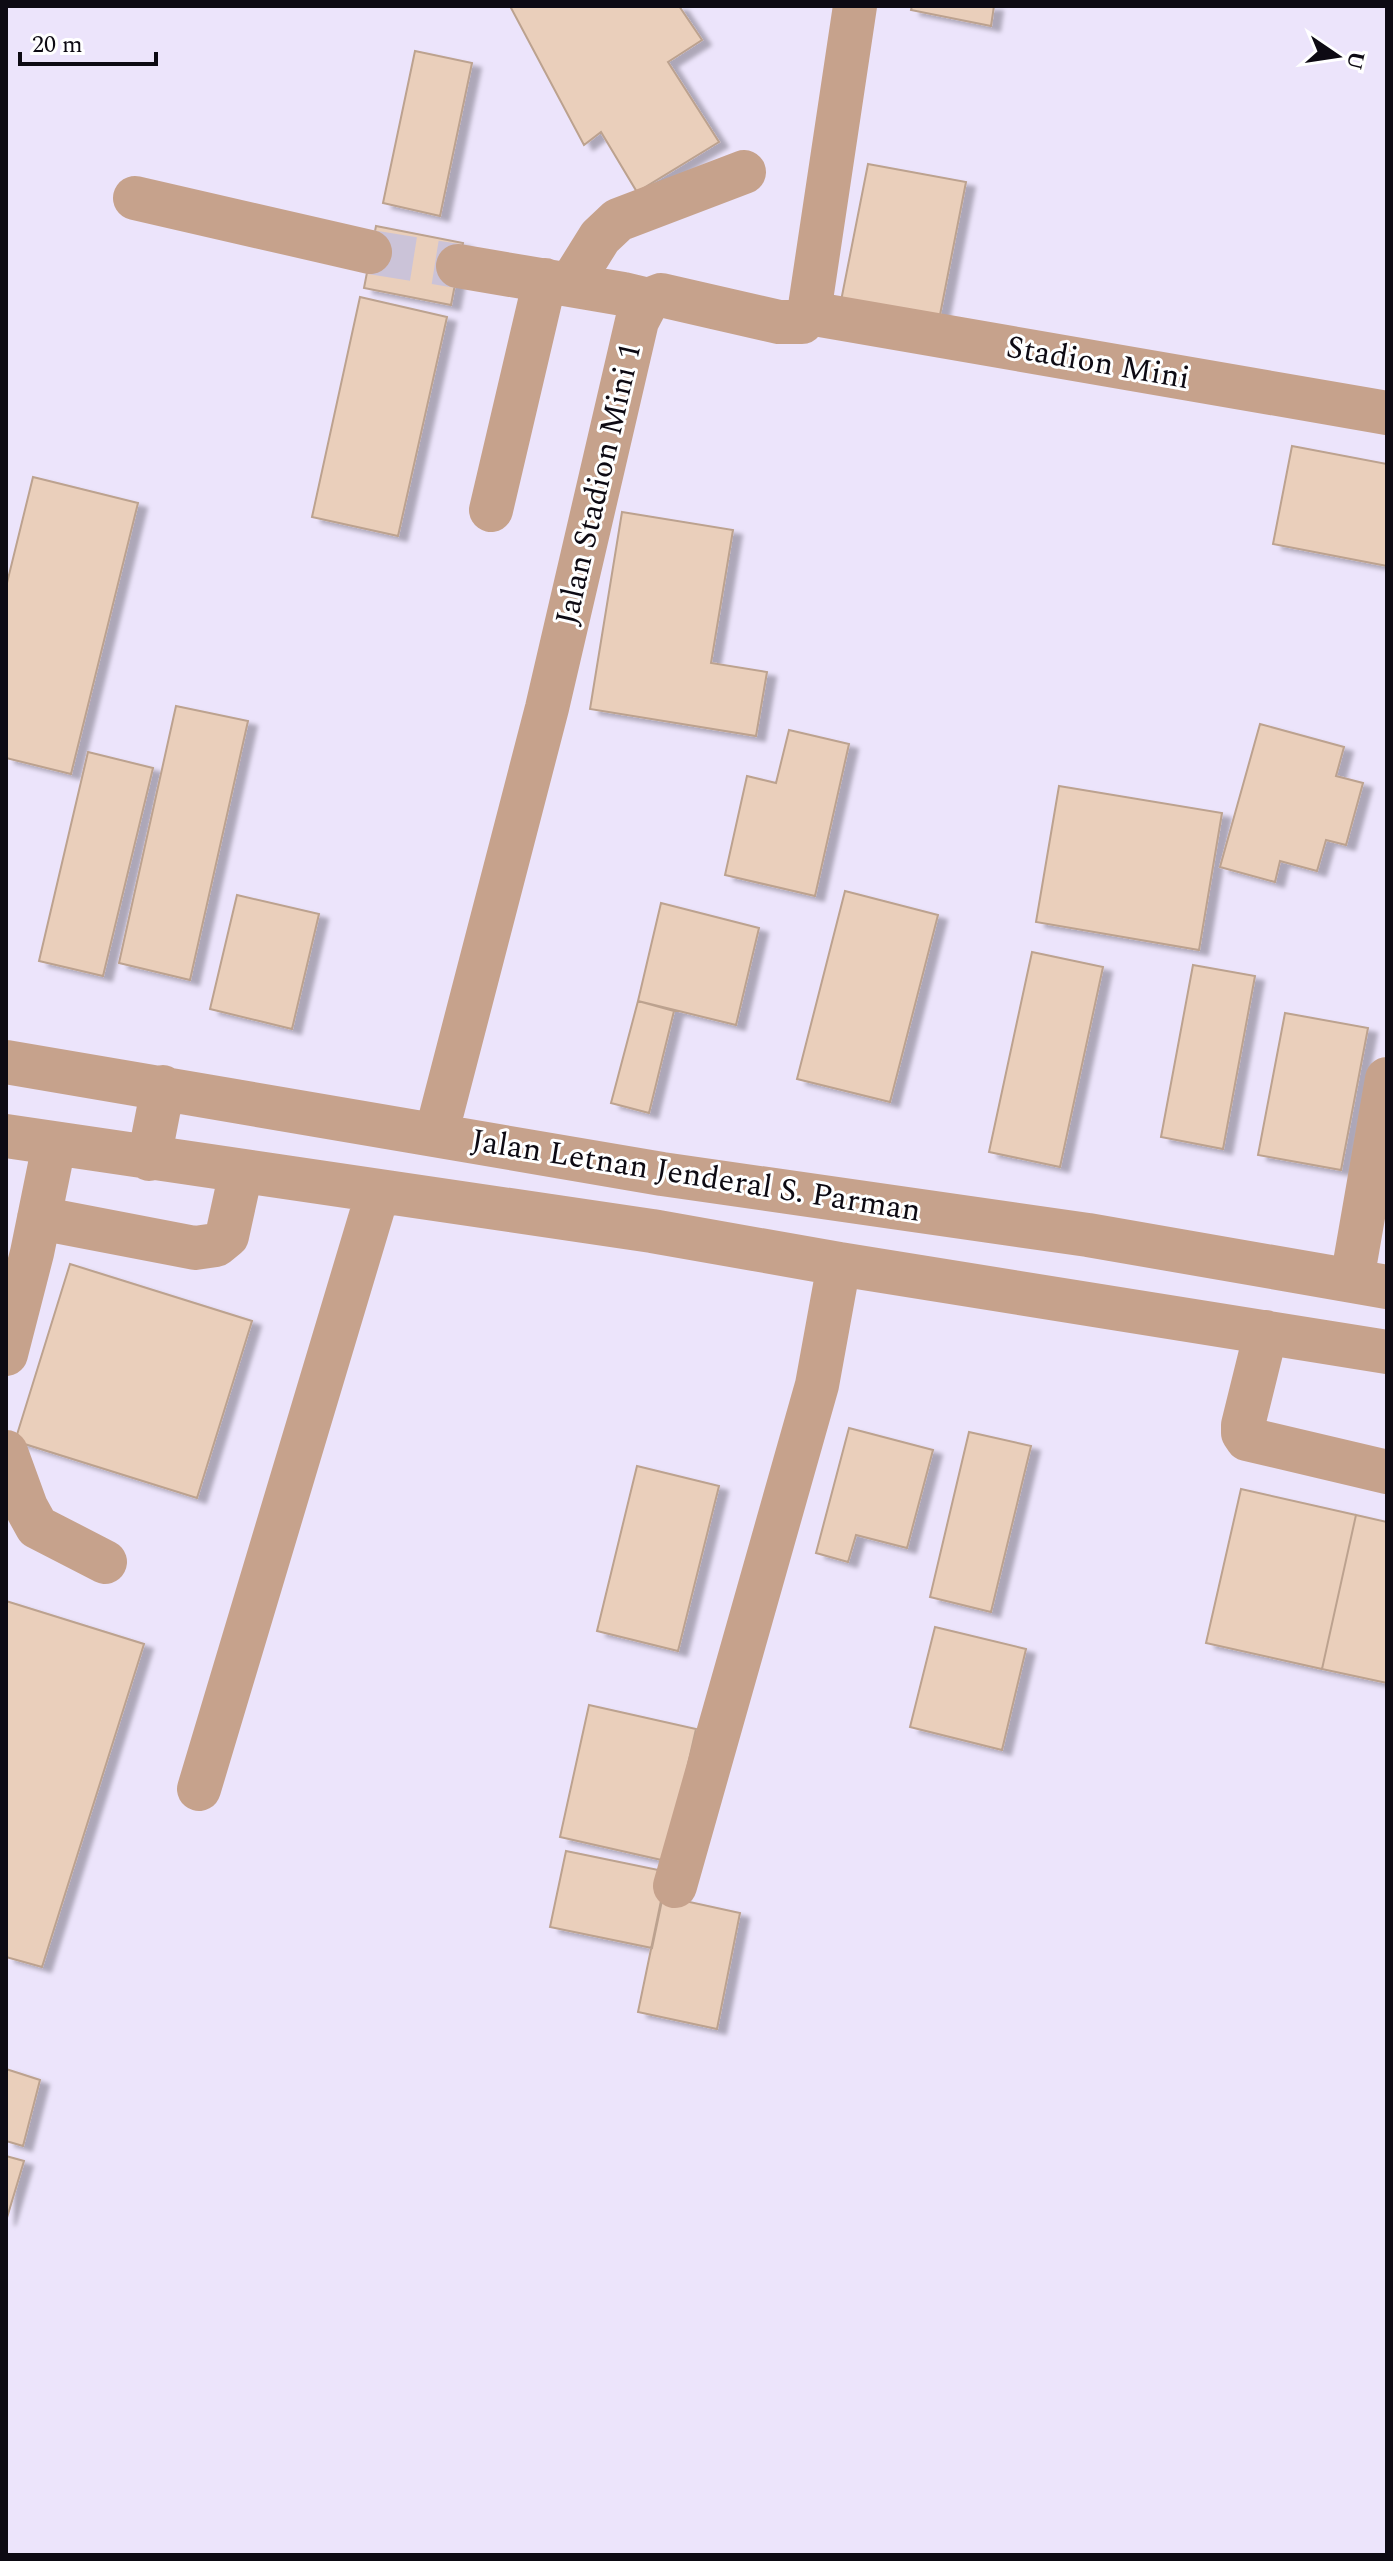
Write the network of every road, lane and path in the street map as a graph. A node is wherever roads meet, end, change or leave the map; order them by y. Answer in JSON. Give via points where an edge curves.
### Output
{"nodes":[{"id":1,"x":855,"y":6,"type":"edge"},
{"id":2,"x":744,"y":172,"type":"dead end"},
{"id":3,"x":135,"y":198,"type":"dead end"},
{"id":4,"x":370,"y":252,"type":"tunnel mouth"},
{"id":5,"x":458,"y":266,"type":"tunnel mouth"},
{"id":6,"x":557,"y":283,"type":"junction"},
{"id":7,"x":648,"y":300,"type":"junction"},
{"id":8,"x":809,"y":313,"type":"junction"},
{"id":9,"x":1387,"y":413,"type":"edge"},
{"id":10,"x":491,"y":510,"type":"dead end"},
{"id":11,"x":6,"y":1062,"type":"edge"},
{"id":12,"x":1387,"y":1079,"type":"edge"},
{"id":13,"x":163,"y":1087,"type":"junction"},
{"id":14,"x":436,"y":1135,"type":"junction"},
{"id":15,"x":6,"y":1136,"type":"edge"},
{"id":16,"x":54,"y":1145,"type":"junction"},
{"id":17,"x":149,"y":1159,"type":"junction"},
{"id":18,"x":241,"y":1172,"type":"junction"},
{"id":19,"x":662,"y":1174,"type":"junction"},
{"id":20,"x":378,"y":1192,"type":"junction"},
{"id":21,"x":39,"y":1218,"type":"junction"},
{"id":22,"x":652,"y":1231,"type":"junction"},
{"id":23,"x":1088,"y":1235,"type":"junction"},
{"id":24,"x":839,"y":1264,"type":"junction"},
{"id":25,"x":1370,"y":1284,"type":"edge"},
{"id":26,"x":1078,"y":1302,"type":"junction"},
{"id":27,"x":1266,"y":1332,"type":"junction"},
{"id":28,"x":1387,"y":1352,"type":"edge"},
{"id":29,"x":6,"y":1354,"type":"edge"},
{"id":30,"x":6,"y":1452,"type":"edge"},
{"id":31,"x":1387,"y":1472,"type":"edge"},
{"id":32,"x":105,"y":1562,"type":"dead end"},
{"id":33,"x":199,"y":1789,"type":"dead end"},
{"id":34,"x":675,"y":1886,"type":"dead end"}],
"edges":[{"from":1,"to":8,"type":"street"},
{"from":2,"to":6,"type":"street","via":[[618,220]]},
{"from":3,"to":4,"type":"street"},
{"from":5,"to":6,"type":"street"},
{"from":6,"to":7,"type":"street"},
{"from":6,"to":10,"type":"street"},
{"from":7,"to":8,"type":"street","name":"Jalan Stadion Mini 1","via":[[661,295],[793,323]]},
{"from":7,"to":14,"type":"street","name":"Jalan Stadion Mini 1","via":[[637,321],[547,708]]},
{"from":8,"to":9,"type":"street","name":"Stadion Mini"},
{"from":11,"to":13,"type":"street","name":"Jalan Letnan Jenderal S. Parman"},
{"from":12,"to":25,"type":"street"},
{"from":13,"to":14,"type":"street","name":"Jalan Letnan Jenderal S. Parman"},
{"from":13,"to":17,"type":"street"},
{"from":14,"to":19,"type":"street","name":"Jalan Letnan Jenderal S. Parman"},
{"from":15,"to":16,"type":"street","name":"Jalan Letnan Jenderal S. Parman"},
{"from":16,"to":17,"type":"street","name":"Jalan Letnan Jenderal S. Parman"},
{"from":16,"to":21,"type":"street"},
{"from":17,"to":18,"type":"street","name":"Jalan Letnan Jenderal S. Parman"},
{"from":18,"to":20,"type":"street","name":"Jalan Letnan Jenderal S. Parman"},
{"from":18,"to":21,"type":"street","via":[[227,1236],[216,1245],[195,1248]]},
{"from":19,"to":22,"type":"street"},
{"from":19,"to":23,"type":"street","name":"Jalan Letnan Jenderal S. Parman"},
{"from":20,"to":22,"type":"street","name":"Jalan Letnan Jenderal S. Parman"},
{"from":20,"to":33,"type":"street"},
{"from":21,"to":29,"type":"street"},
{"from":22,"to":24,"type":"street","name":"Jalan Letnan Jenderal S. Parman"},
{"from":23,"to":25,"type":"street","name":"Jalan Letnan Jenderal S. Parman"},
{"from":23,"to":26,"type":"street"},
{"from":24,"to":26,"type":"street","name":"Jalan Letnan Jenderal S. Parman"},
{"from":24,"to":34,"type":"street","via":[[817,1385]]},
{"from":26,"to":27,"type":"street","name":"Jalan Letnan Jenderal S. Parman"},
{"from":27,"to":28,"type":"street","name":"Jalan Letnan Jenderal S. Parman"},
{"from":27,"to":31,"type":"street","via":[[1243,1425],[1247,1439]]},
{"from":30,"to":32,"type":"street","via":[[37,1527]]}]}
